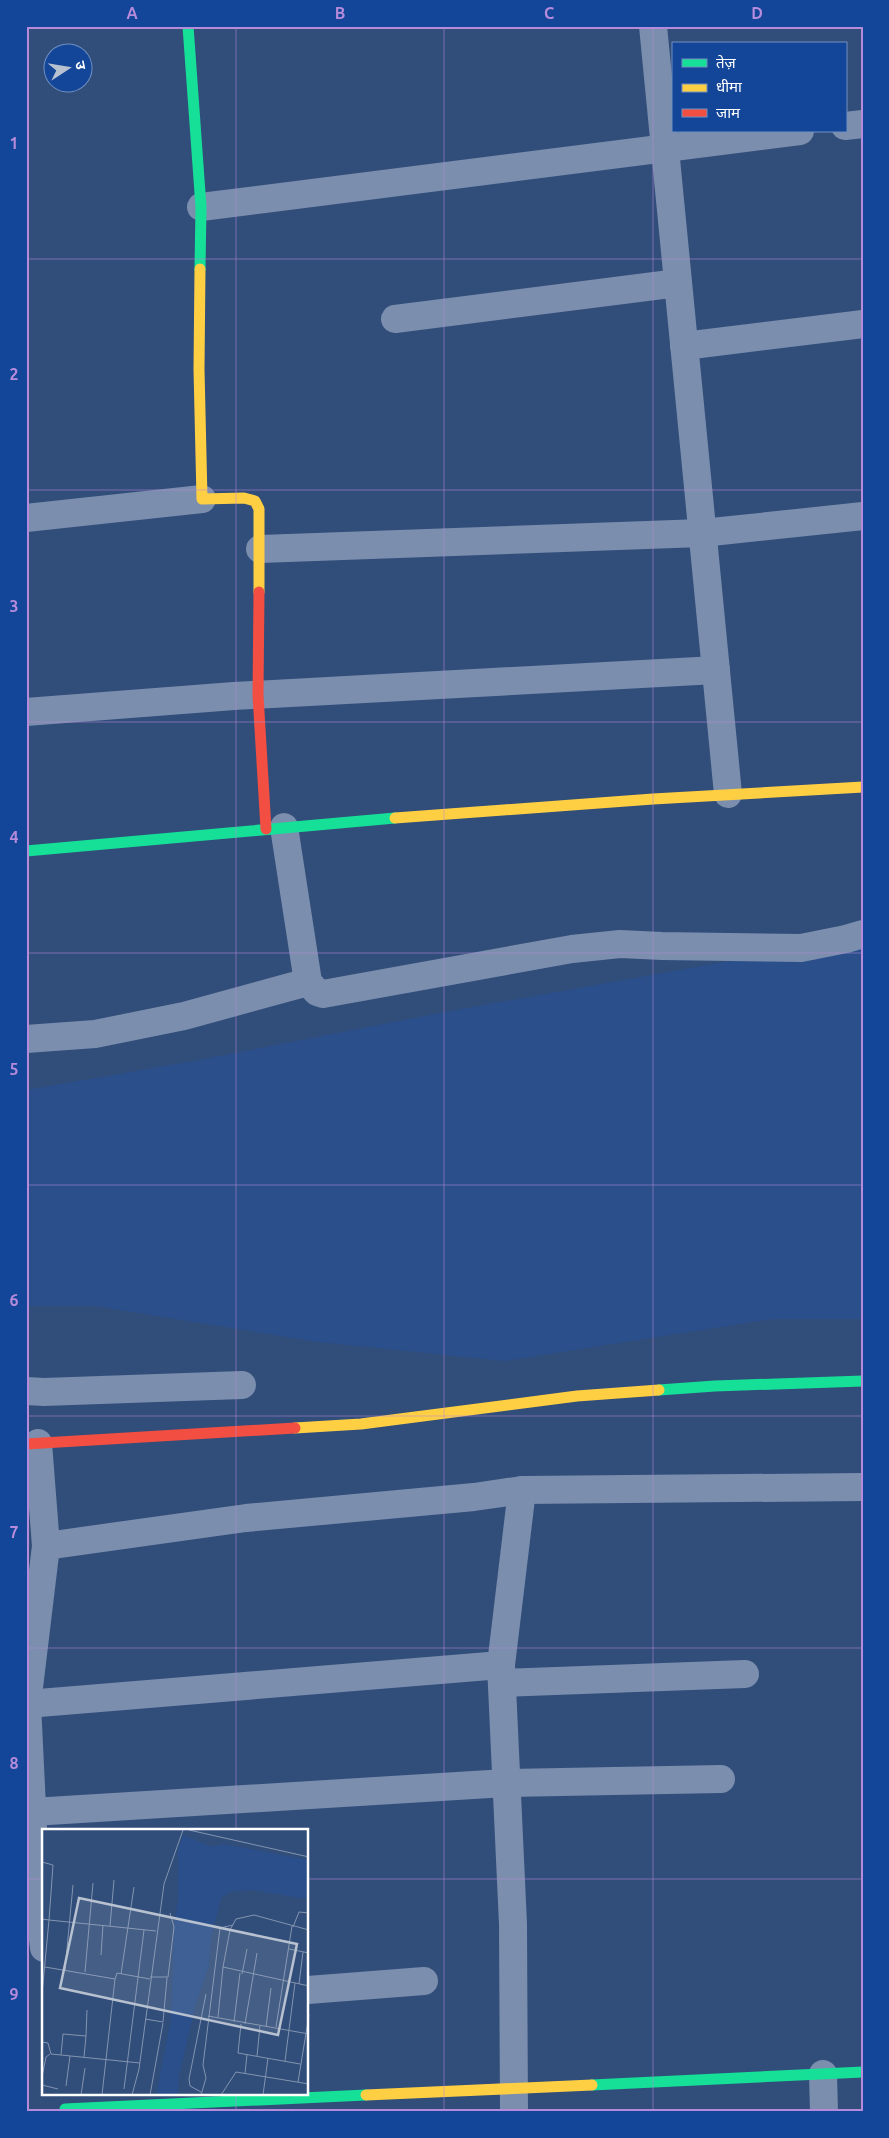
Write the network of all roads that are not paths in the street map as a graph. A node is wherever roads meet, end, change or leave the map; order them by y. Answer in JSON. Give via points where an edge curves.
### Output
{"nodes":[{"id":1,"x":188,"y":26,"type":"edge"},
{"id":2,"x":653,"y":26,"type":"edge"},
{"id":3,"x":863,"y":124,"type":"edge"},
{"id":4,"x":846,"y":126,"type":"edge"},
{"id":5,"x":792,"y":132,"type":"edge"},
{"id":6,"x":665,"y":147,"type":"junction"},
{"id":7,"x":201,"y":207,"type":"junction"},
{"id":8,"x":678,"y":283,"type":"junction"},
{"id":9,"x":395,"y":319,"type":"dead end"},
{"id":10,"x":863,"y":324,"type":"edge"},
{"id":11,"x":684,"y":346,"type":"junction"},
{"id":12,"x":202,"y":499,"type":"junction"},
{"id":13,"x":863,"y":516,"type":"edge"},
{"id":14,"x":26,"y":518,"type":"edge"},
{"id":15,"x":702,"y":533,"type":"junction"},
{"id":16,"x":260,"y":549,"type":"junction"},
{"id":17,"x":716,"y":670,"type":"junction"},
{"id":18,"x":258,"y":695,"type":"junction"},
{"id":19,"x":26,"y":712,"type":"edge"},
{"id":20,"x":863,"y":787,"type":"edge"},
{"id":21,"x":728,"y":794,"type":"junction"},
{"id":22,"x":275,"y":828,"type":"junction"},
{"id":23,"x":26,"y":851,"type":"edge"},
{"id":24,"x":863,"y":934,"type":"edge"},
{"id":25,"x":308,"y":982,"type":"junction"},
{"id":26,"x":26,"y":1039,"type":"edge"},
{"id":27,"x":863,"y":1381,"type":"edge"},
{"id":28,"x":242,"y":1384,"type":"dead end"},
{"id":29,"x":26,"y":1392,"type":"edge"},
{"id":30,"x":32,"y":1443,"type":"edge"},
{"id":31,"x":863,"y":1487,"type":"edge"},
{"id":32,"x":522,"y":1490,"type":"junction"},
{"id":33,"x":46,"y":1546,"type":"junction"},
{"id":34,"x":502,"y":1674,"type":"junction"},
{"id":35,"x":745,"y":1674,"type":"dead end"},
{"id":36,"x":27,"y":1704,"type":"edge"},
{"id":37,"x":28,"y":1768,"type":"edge"},
{"id":38,"x":720,"y":1779,"type":"dead end"},
{"id":39,"x":506,"y":1783,"type":"junction"},
{"id":40,"x":32,"y":1812,"type":"junction"},
{"id":41,"x":42,"y":1932,"type":"edge"},
{"id":42,"x":42,"y":1950,"type":"edge"},
{"id":43,"x":26,"y":1954,"type":"edge"},
{"id":44,"x":424,"y":1981,"type":"dead end"},
{"id":45,"x":309,"y":1990,"type":"edge"},
{"id":46,"x":863,"y":2072,"type":"edge"},
{"id":47,"x":823,"y":2074,"type":"junction"},
{"id":48,"x":514,"y":2101,"type":"edge"},
{"id":49,"x":64,"y":2105,"type":"edge"},
{"id":50,"x":824,"y":2112,"type":"edge"}],
"edges":[{"from":1,"to":7,"type":"street"},
{"from":2,"to":6,"type":"street"},
{"from":3,"to":4,"type":"street"},
{"from":5,"to":6,"type":"street"},
{"from":6,"to":7,"type":"street"},
{"from":6,"to":8,"type":"street"},
{"from":7,"to":12,"type":"street","via":[[199,369]]},
{"from":8,"to":9,"type":"street"},
{"from":8,"to":11,"type":"street"},
{"from":10,"to":11,"type":"street"},
{"from":11,"to":15,"type":"street"},
{"from":12,"to":14,"type":"street"},
{"from":12,"to":16,"type":"street","via":[[244,498],[255,502],[259,509]]},
{"from":13,"to":15,"type":"street"},
{"from":15,"to":16,"type":"street"},
{"from":15,"to":17,"type":"street"},
{"from":16,"to":18,"type":"street"},
{"from":17,"to":18,"type":"street"},
{"from":17,"to":21,"type":"street"},
{"from":18,"to":19,"type":"street"},
{"from":18,"to":22,"type":"street"},
{"from":20,"to":21,"type":"street"},
{"from":21,"to":22,"type":"street"},
{"from":22,"to":23,"type":"street"},
{"from":22,"to":25,"type":"street"},
{"from":24,"to":25,"type":"street","via":[[801,948],[620,944],[572,949],[324,994],[317,992]]},
{"from":25,"to":26,"type":"street","via":[[184,1016],[95,1034]]},
{"from":27,"to":30,"type":"street","via":[[714,1386],[577,1396],[361,1424]]},
{"from":28,"to":29,"type":"street"},
{"from":30,"to":33,"type":"street"},
{"from":31,"to":32,"type":"street"},
{"from":32,"to":33,"type":"street","via":[[246,1518]]},
{"from":32,"to":34,"type":"street"},
{"from":33,"to":36,"type":"street"},
{"from":34,"to":35,"type":"street"},
{"from":34,"to":36,"type":"street"},
{"from":34,"to":39,"type":"street"},
{"from":36,"to":37,"type":"street"},
{"from":37,"to":40,"type":"street"},
{"from":38,"to":39,"type":"street"},
{"from":39,"to":40,"type":"street"},
{"from":39,"to":48,"type":"street"},
{"from":40,"to":41,"type":"street"},
{"from":42,"to":43,"type":"street"},
{"from":44,"to":45,"type":"street"},
{"from":46,"to":47,"type":"street"},
{"from":47,"to":48,"type":"street"},
{"from":47,"to":50,"type":"street"},
{"from":48,"to":49,"type":"street"}]}
